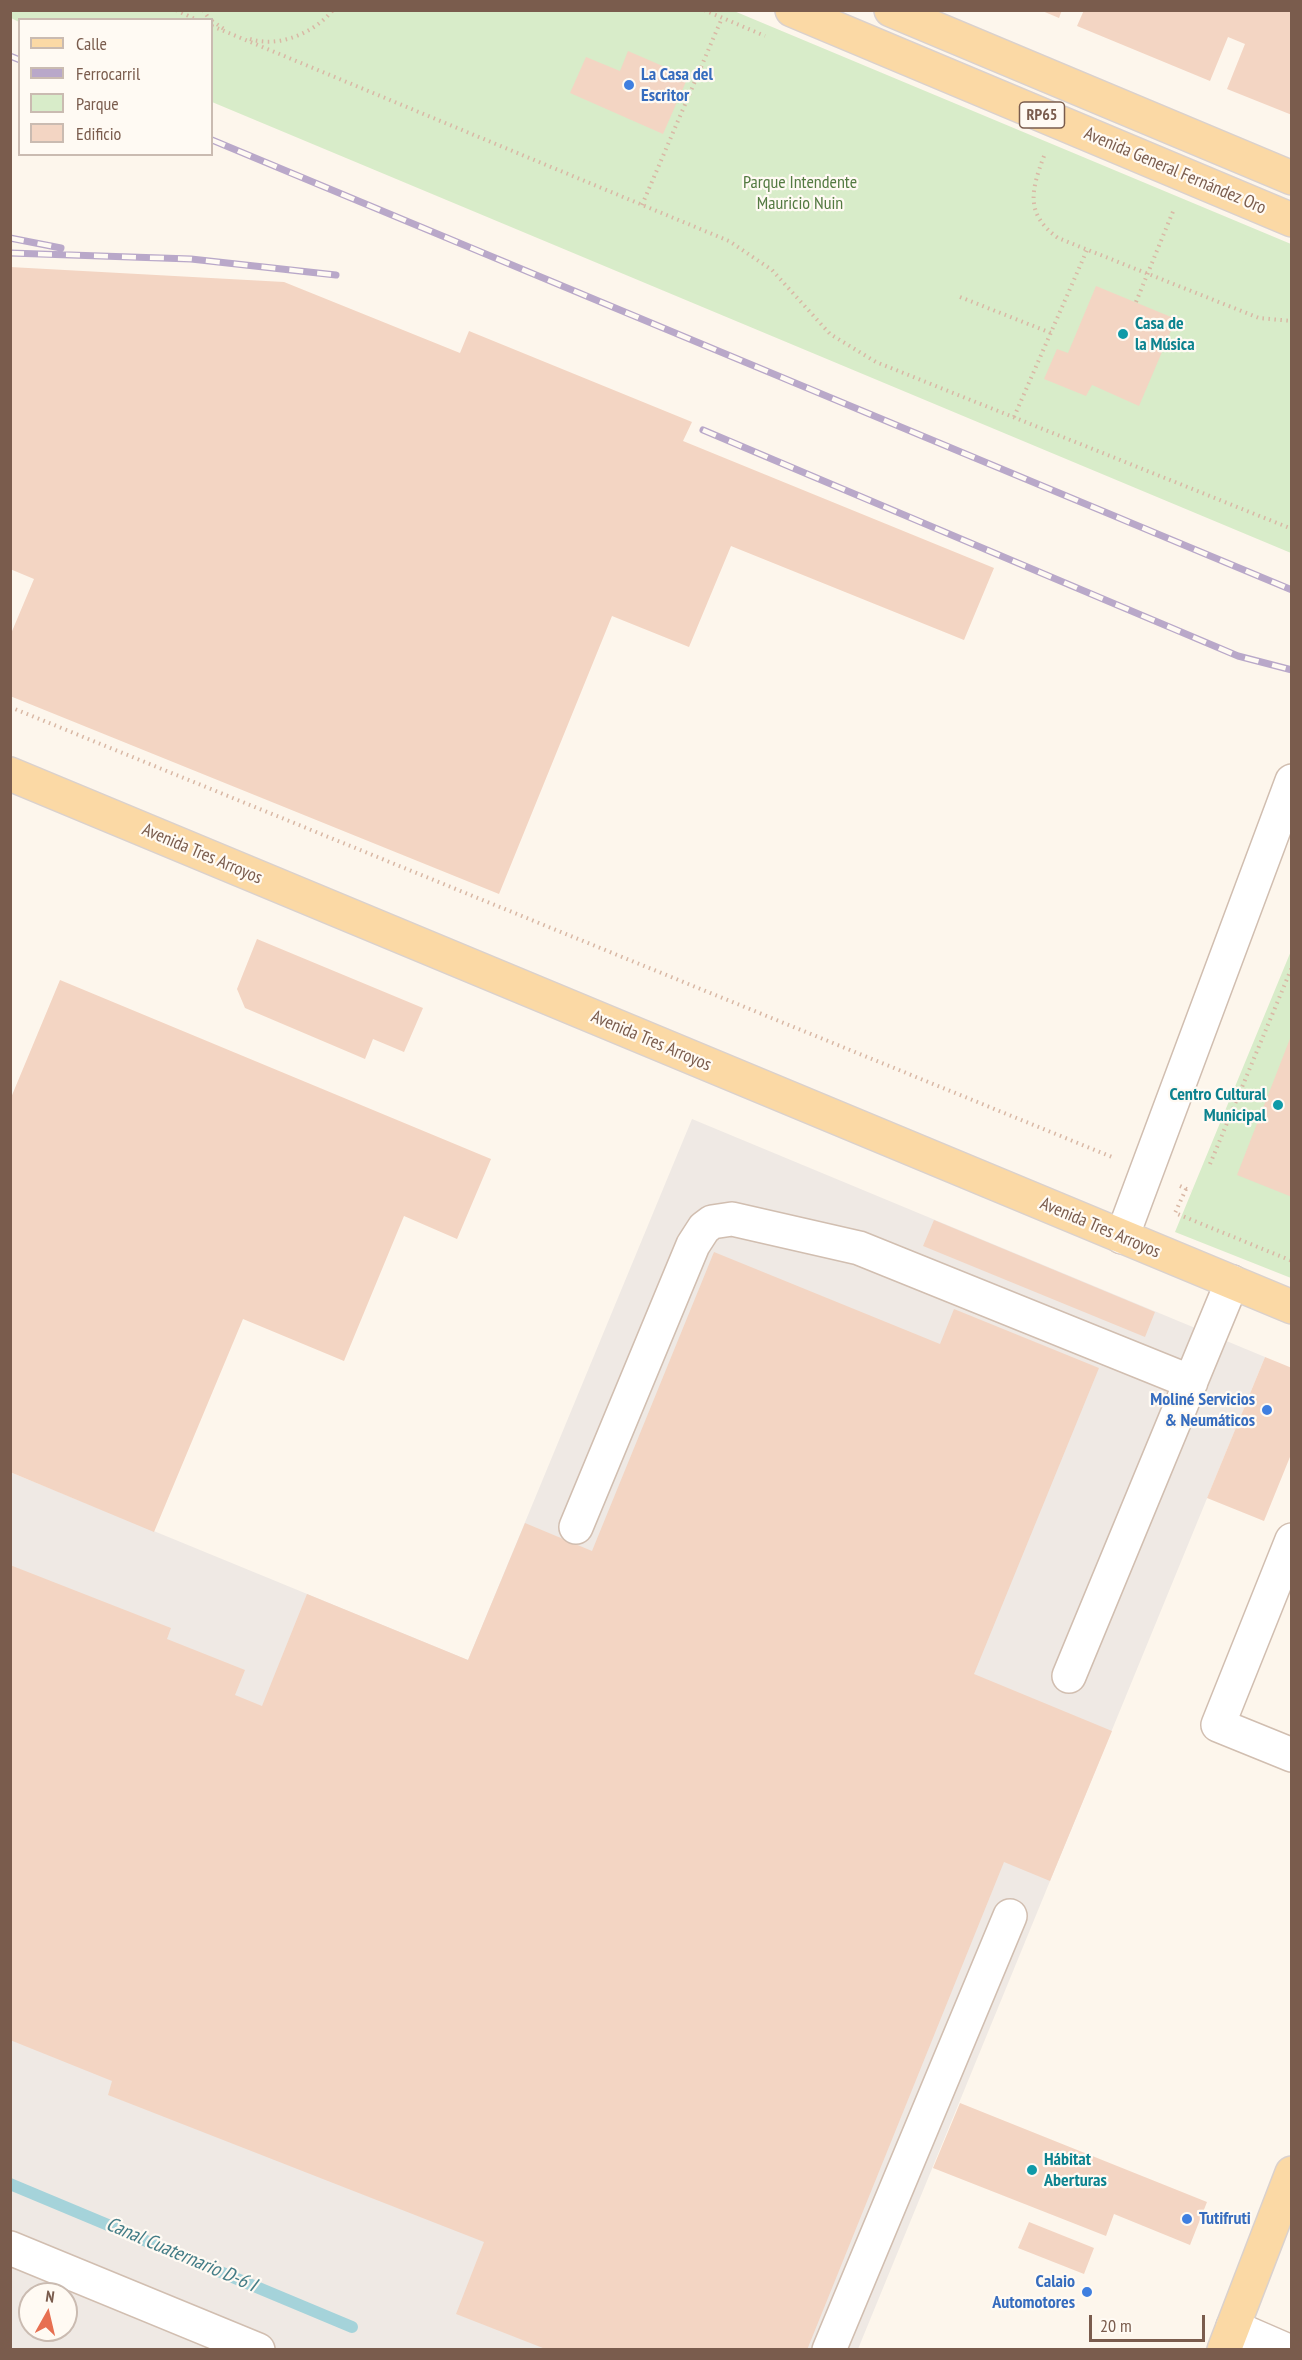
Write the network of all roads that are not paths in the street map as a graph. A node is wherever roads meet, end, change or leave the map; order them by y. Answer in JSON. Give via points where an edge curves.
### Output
{"nodes":[{"id":1,"x":792,"y":10,"type":"edge"},
{"id":2,"x":891,"y":10,"type":"edge"},
{"id":3,"x":1292,"y":178,"type":"edge"},
{"id":4,"x":1292,"y":220,"type":"edge"},
{"id":5,"x":10,"y":774,"type":"edge"},
{"id":6,"x":1292,"y":781,"type":"edge"},
{"id":7,"x":1122,"y":1237,"type":"junction"},
{"id":8,"x":1232,"y":1282,"type":"junction"},
{"id":9,"x":1292,"y":1307,"type":"edge"},
{"id":10,"x":1191,"y":1382,"type":"junction"},
{"id":11,"x":576,"y":1527,"type":"dead end"},
{"id":12,"x":1292,"y":1540,"type":"edge"},
{"id":13,"x":1069,"y":1676,"type":"dead end"},
{"id":14,"x":1292,"y":1755,"type":"edge"},
{"id":15,"x":1010,"y":1916,"type":"dead end"},
{"id":16,"x":1292,"y":2173,"type":"edge"},
{"id":17,"x":10,"y":2248,"type":"edge"},
{"id":18,"x":1228,"y":2338,"type":"edge"},
{"id":19,"x":258,"y":2349,"type":"edge"},
{"id":20,"x":829,"y":2349,"type":"edge"},
{"id":21,"x":1286,"y":2349,"type":"edge"}],
"edges":[{"from":1,"to":4,"type":"main road","name":"Avenida General Fernández Oro","number":"RP65"},
{"from":2,"to":3,"type":"main road","number":"RP65"},
{"from":5,"to":7,"type":"main road","name":"Avenida Tres Arroyos"},
{"from":6,"to":7,"type":"street"},
{"from":7,"to":8,"type":"main road","name":"Avenida Tres Arroyos"},
{"from":8,"to":9,"type":"main road","name":"Avenida Tres Arroyos"},
{"from":8,"to":10,"type":"street"},
{"from":10,"to":11,"type":"street","via":[[859,1248],[744,1220],[722,1219],[704,1228],[693,1245]]},
{"from":10,"to":13,"type":"street"},
{"from":12,"to":14,"type":"street","via":[[1218,1725]]},
{"from":15,"to":20,"type":"street"},
{"from":16,"to":18,"type":"main road"},
{"from":17,"to":19,"type":"street"},
{"from":18,"to":21,"type":"street"}]}
